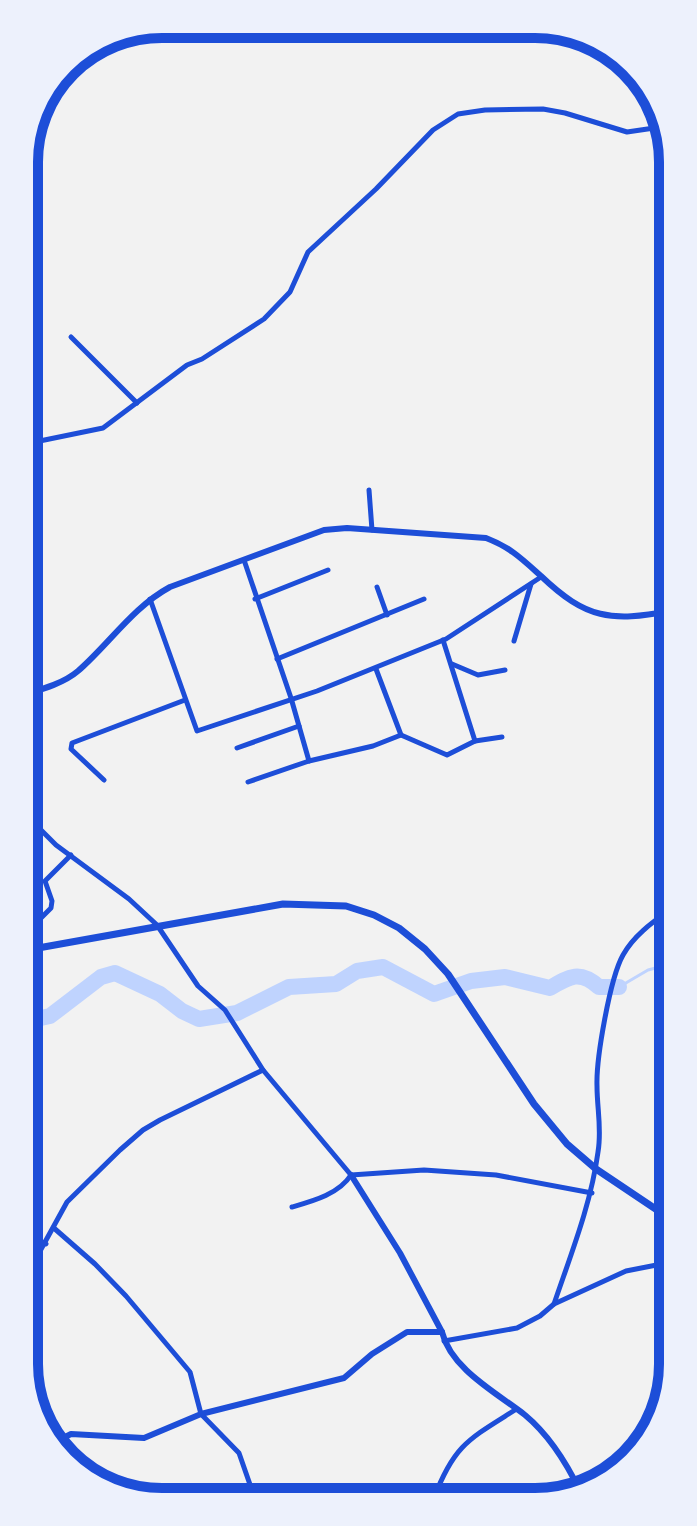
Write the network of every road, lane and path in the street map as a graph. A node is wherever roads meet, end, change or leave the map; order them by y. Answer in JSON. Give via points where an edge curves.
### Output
{"nodes":[{"id":1,"x":654,"y":128,"type":"edge"},
{"id":2,"x":71,"y":337,"type":"dead end"},
{"id":3,"x":137,"y":403,"type":"junction"},
{"id":4,"x":38,"y":441,"type":"edge"},
{"id":5,"x":369,"y":490,"type":"dead end"},
{"id":6,"x":372,"y":530,"type":"junction"},
{"id":7,"x":244,"y":560,"type":"junction"},
{"id":8,"x":328,"y":570,"type":"dead end"},
{"id":9,"x":541,"y":577,"type":"junction"},
{"id":10,"x":532,"y":584,"type":"junction"},
{"id":11,"x":377,"y":587,"type":"dead end"},
{"id":12,"x":150,"y":599,"type":"junction"},
{"id":13,"x":255,"y":599,"type":"junction"},
{"id":14,"x":424,"y":599,"type":"dead end"},
{"id":15,"x":659,"y":613,"type":"edge"},
{"id":16,"x":387,"y":615,"type":"junction"},
{"id":17,"x":443,"y":640,"type":"junction"},
{"id":18,"x":514,"y":641,"type":"dead end"},
{"id":19,"x":277,"y":659,"type":"junction"},
{"id":20,"x":451,"y":664,"type":"junction"},
{"id":21,"x":376,"y":669,"type":"junction"},
{"id":22,"x":505,"y":670,"type":"dead end"},
{"id":23,"x":38,"y":690,"type":"edge"},
{"id":24,"x":291,"y":698,"type":"junction"},
{"id":25,"x":185,"y":700,"type":"junction"},
{"id":26,"x":299,"y":726,"type":"junction"},
{"id":27,"x":401,"y":735,"type":"junction"},
{"id":28,"x":502,"y":737,"type":"dead end"},
{"id":29,"x":475,"y":741,"type":"junction"},
{"id":30,"x":237,"y":748,"type":"dead end"},
{"id":31,"x":309,"y":761,"type":"junction"},
{"id":32,"x":104,"y":780,"type":"dead end"},
{"id":33,"x":248,"y":782,"type":"dead end"},
{"id":34,"x":38,"y":828,"type":"edge"},
{"id":35,"x":71,"y":855,"type":"junction"},
{"id":36,"x":659,"y":918,"type":"edge"},
{"id":37,"x":38,"y":922,"type":"edge"},
{"id":38,"x":157,"y":925,"type":"junction"},
{"id":39,"x":38,"y":947,"type":"edge"},
{"id":40,"x":263,"y":1070,"type":"junction"},
{"id":41,"x":596,"y":1169,"type":"junction"},
{"id":42,"x":351,"y":1175,"type":"junction"},
{"id":43,"x":592,"y":1193,"type":"junction"},
{"id":44,"x":292,"y":1207,"type":"dead end"},
{"id":45,"x":659,"y":1211,"type":"edge"},
{"id":46,"x":55,"y":1229,"type":"junction"},
{"id":47,"x":38,"y":1240,"type":"edge"},
{"id":48,"x":46,"y":1244,"type":"junction"},
{"id":49,"x":38,"y":1257,"type":"edge"},
{"id":50,"x":659,"y":1265,"type":"edge"},
{"id":51,"x":554,"y":1304,"type":"junction"},
{"id":52,"x":442,"y":1332,"type":"junction"},
{"id":53,"x":444,"y":1341,"type":"junction"},
{"id":54,"x":515,"y":1410,"type":"junction"},
{"id":55,"x":201,"y":1414,"type":"junction"},
{"id":56,"x":63,"y":1438,"type":"edge"},
{"id":57,"x":575,"y":1481,"type":"edge"},
{"id":58,"x":251,"y":1488,"type":"edge"},
{"id":59,"x":438,"y":1488,"type":"edge"}],
"edges":[{"from":1,"to":3,"type":"street","via":[[627,132],[543,109],[458,114],[433,130],[308,252],[290,292],[264,319],[187,365]]},
{"from":2,"to":3,"type":"street"},
{"from":3,"to":4,"type":"street","via":[[103,428]]},
{"from":5,"to":6,"type":"street"},
{"from":6,"to":7,"type":"street","via":[[324,530]]},
{"from":6,"to":9,"type":"street","via":[[486,538],[518,554]]},
{"from":7,"to":12,"type":"street"},
{"from":7,"to":13,"type":"street"},
{"from":8,"to":13,"type":"street"},
{"from":9,"to":10,"type":"street"},
{"from":9,"to":15,"type":"street","via":[[596,614],[620,618]]},
{"from":10,"to":17,"type":"street"},
{"from":10,"to":18,"type":"street"},
{"from":11,"to":16,"type":"street"},
{"from":12,"to":23,"type":"street","via":[[76,673]]},
{"from":12,"to":25,"type":"street"},
{"from":13,"to":19,"type":"street"},
{"from":14,"to":16,"type":"street"},
{"from":16,"to":19,"type":"street"},
{"from":17,"to":20,"type":"street"},
{"from":17,"to":21,"type":"street"},
{"from":19,"to":24,"type":"street"},
{"from":20,"to":22,"type":"street","via":[[478,675]]},
{"from":20,"to":29,"type":"street"},
{"from":21,"to":24,"type":"street"},
{"from":21,"to":27,"type":"street"},
{"from":24,"to":25,"type":"street","via":[[197,731]]},
{"from":24,"to":26,"type":"street"},
{"from":25,"to":32,"type":"street","via":[[72,743],[71,749]]},
{"from":26,"to":30,"type":"street"},
{"from":26,"to":31,"type":"street"},
{"from":27,"to":29,"type":"street","via":[[447,755]]},
{"from":27,"to":31,"type":"street"},
{"from":28,"to":29,"type":"street"},
{"from":31,"to":33,"type":"street"},
{"from":34,"to":35,"type":"street"},
{"from":35,"to":37,"type":"street","via":[[45,881],[51,908]]},
{"from":35,"to":38,"type":"street"},
{"from":36,"to":41,"type":"street","via":[[623,956],[615,981],[597,1068],[601,1129]]},
{"from":38,"to":39,"type":"main road"},
{"from":38,"to":40,"type":"street","via":[[198,986],[226,1011]]},
{"from":38,"to":41,"type":"main road","via":[[283,904],[346,906],[399,928],[448,974],[534,1104]]},
{"from":40,"to":42,"type":"street"},
{"from":40,"to":46,"type":"street","via":[[143,1130],[67,1202]]},
{"from":41,"to":43,"type":"street"},
{"from":41,"to":45,"type":"main road"},
{"from":42,"to":43,"type":"street","via":[[424,1170],[496,1175]]},
{"from":42,"to":44,"type":"street","via":[[320,1199]]},
{"from":42,"to":52,"type":"street"},
{"from":43,"to":51,"type":"street"},
{"from":46,"to":48,"type":"street"},
{"from":46,"to":55,"type":"street","via":[[95,1264],[173,1350],[190,1372]]},
{"from":47,"to":48,"type":"street"},
{"from":48,"to":49,"type":"street"},
{"from":50,"to":51,"type":"street","via":[[626,1271]]},
{"from":51,"to":53,"type":"street","via":[[517,1328]]},
{"from":52,"to":53,"type":"street"},
{"from":52,"to":55,"type":"street","via":[[407,1332],[344,1378]]},
{"from":53,"to":54,"type":"street","via":[[461,1364]]},
{"from":54,"to":57,"type":"street","via":[[548,1440]]},
{"from":54,"to":59,"type":"street","via":[[466,1440]]},
{"from":55,"to":56,"type":"street","via":[[144,1438],[71,1434]]},
{"from":55,"to":58,"type":"street","via":[[239,1453]]}]}
